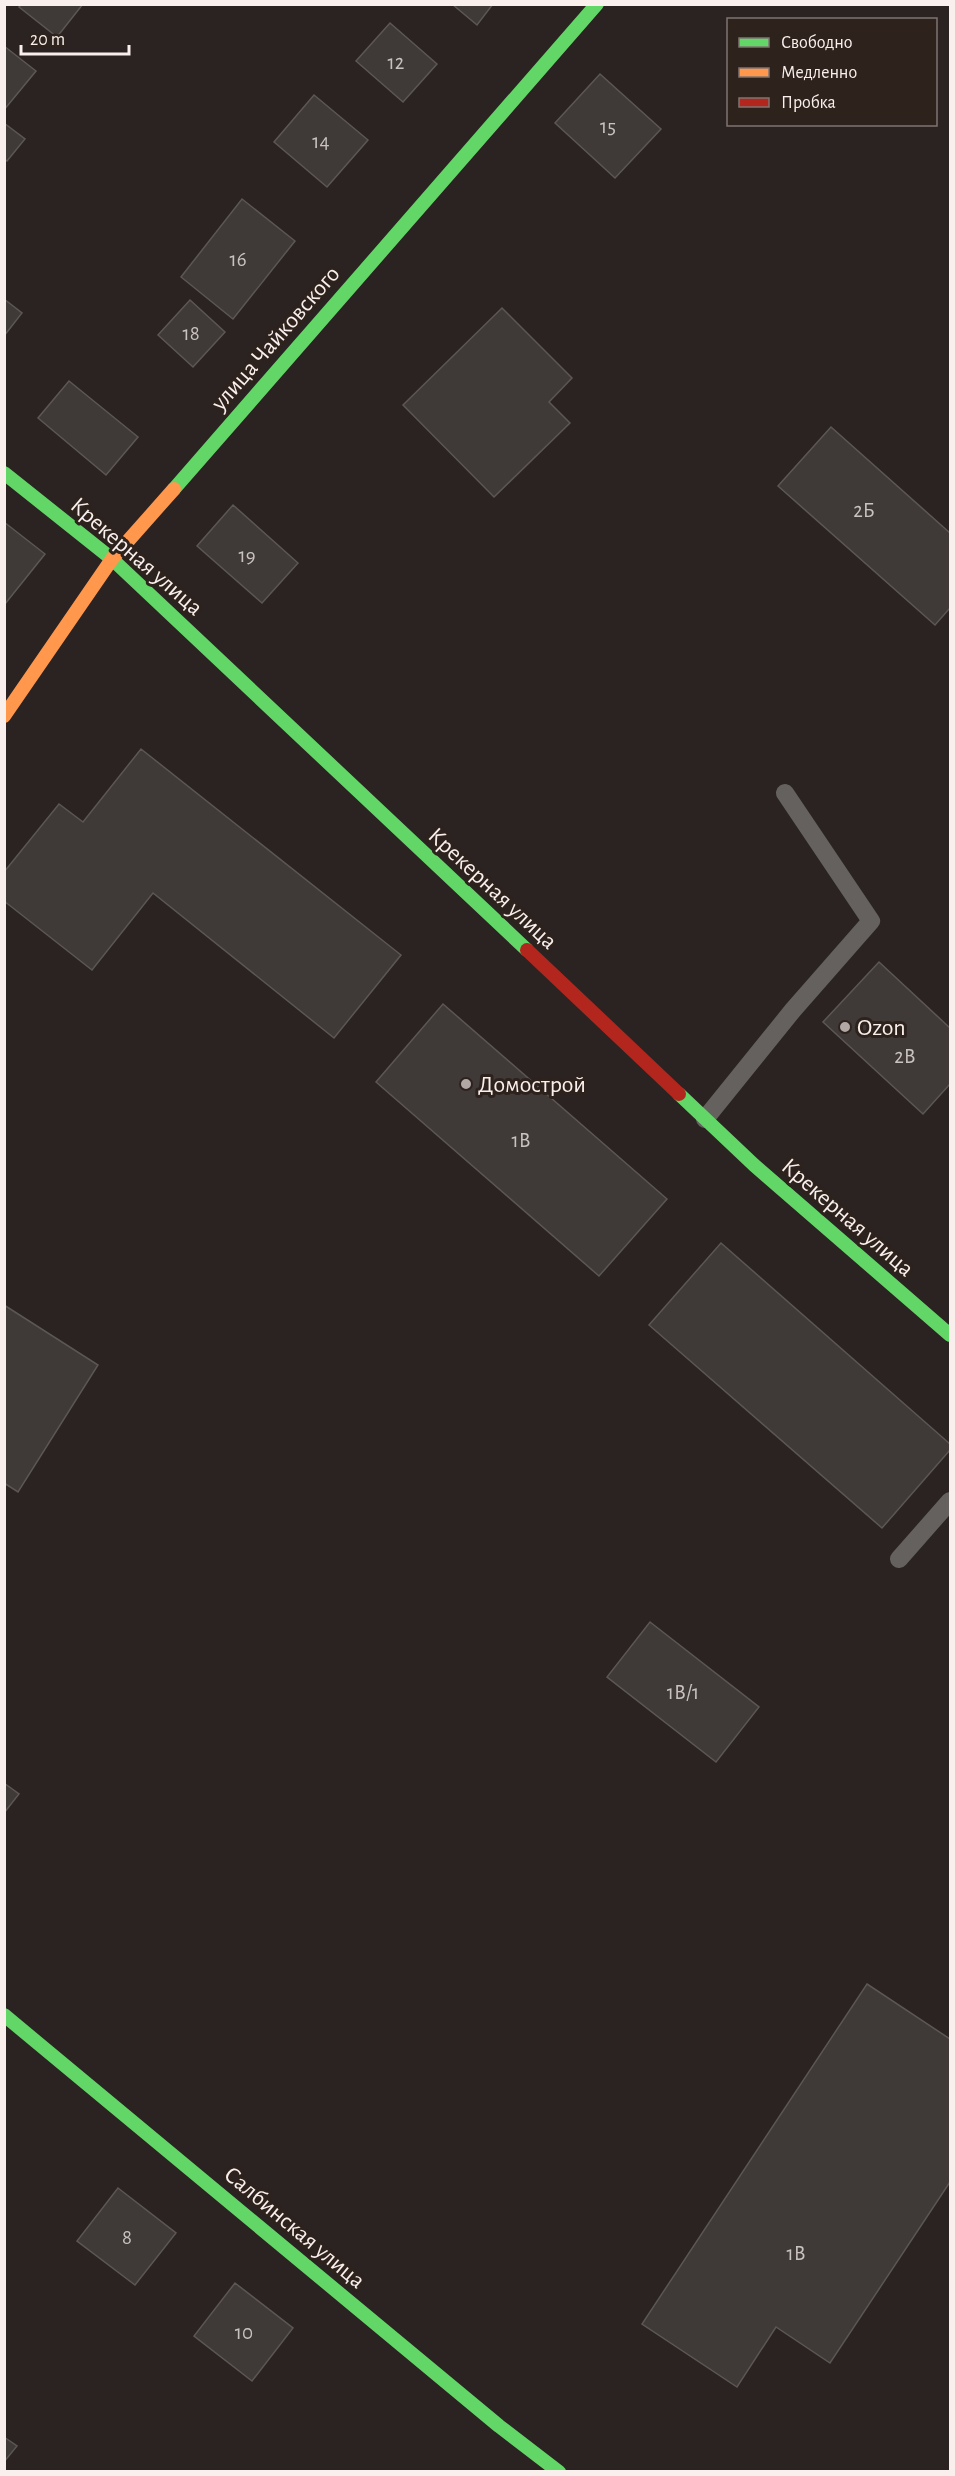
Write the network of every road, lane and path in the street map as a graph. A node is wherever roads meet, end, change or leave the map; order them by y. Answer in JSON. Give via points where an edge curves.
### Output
{"nodes":[{"id":1,"x":597,"y":4,"type":"edge"},
{"id":2,"x":4,"y":473,"type":"edge"},
{"id":3,"x":112,"y":559,"type":"junction"},
{"id":4,"x":4,"y":716,"type":"edge"},
{"id":5,"x":785,"y":793,"type":"dead end"},
{"id":6,"x":705,"y":1119,"type":"junction"},
{"id":7,"x":951,"y":1335,"type":"edge"},
{"id":8,"x":951,"y":1501,"type":"edge"},
{"id":9,"x":899,"y":1559,"type":"dead end"},
{"id":10,"x":4,"y":2014,"type":"edge"},
{"id":11,"x":560,"y":2472,"type":"edge"}],
"edges":[{"from":1,"to":3,"type":"street","name":"улица Чайковского"},
{"from":2,"to":3,"type":"street","name":"Крекерная улица"},
{"from":3,"to":4,"type":"street","name":"улица Чайковского"},
{"from":3,"to":6,"type":"street","name":"Крекерная улица"},
{"from":5,"to":6,"type":"lane","via":[[871,921]]},
{"from":6,"to":7,"type":"street","name":"Крекерная улица"},
{"from":8,"to":9,"type":"lane"},
{"from":10,"to":11,"type":"street","name":"Салбинская улица"}]}
